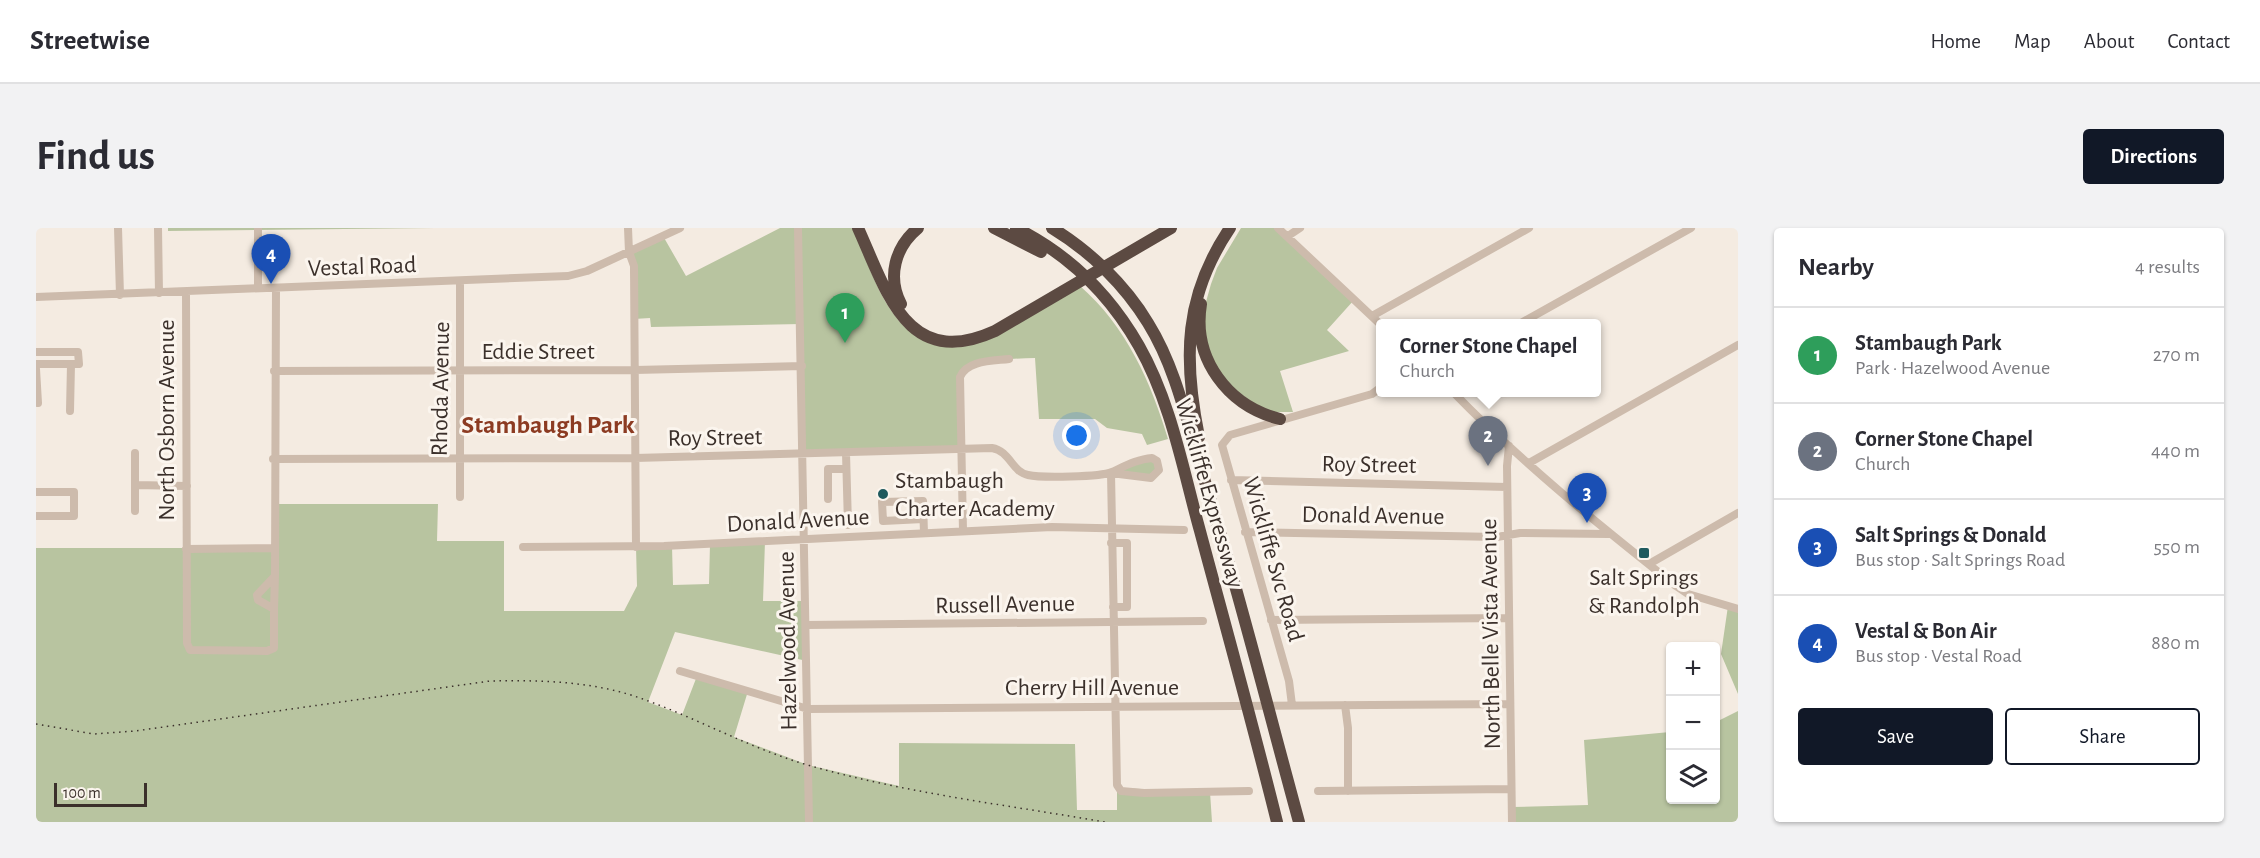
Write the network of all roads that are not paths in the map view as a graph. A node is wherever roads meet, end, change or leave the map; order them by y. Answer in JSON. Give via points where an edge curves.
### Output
{"nodes":[{"id":1,"x":158,"y":228,"type":"edge"},
{"id":2,"x":258,"y":228,"type":"edge"},
{"id":3,"x":628,"y":228,"type":"edge"},
{"id":4,"x":680,"y":228,"type":"edge"},
{"id":5,"x":798,"y":228,"type":"edge"},
{"id":6,"x":858,"y":228,"type":"edge"},
{"id":7,"x":918,"y":228,"type":"edge"},
{"id":8,"x":994,"y":228,"type":"edge"},
{"id":9,"x":1016,"y":228,"type":"edge"},
{"id":10,"x":1052,"y":228,"type":"edge"},
{"id":11,"x":1156,"y":228,"type":"edge"},
{"id":12,"x":1171,"y":228,"type":"edge"},
{"id":13,"x":1230,"y":228,"type":"edge"},
{"id":14,"x":1236,"y":228,"type":"edge"},
{"id":15,"x":1278,"y":228,"type":"edge"},
{"id":16,"x":1300,"y":228,"type":"edge"},
{"id":17,"x":1529,"y":228,"type":"edge"},
{"id":18,"x":1690,"y":228,"type":"edge"},
{"id":19,"x":118,"y":230,"type":"edge"},
{"id":20,"x":1288,"y":236,"type":"junction"},
{"id":21,"x":1123,"y":251,"type":"junction"},
{"id":22,"x":629,"y":252,"type":"junction"},
{"id":23,"x":460,"y":281,"type":"junction"},
{"id":24,"x":258,"y":288,"type":"junction"},
{"id":25,"x":276,"y":288,"type":"junction"},
{"id":26,"x":1056,"y":291,"type":"junction"},
{"id":27,"x":186,"y":292,"type":"junction"},
{"id":28,"x":159,"y":293,"type":"junction"},
{"id":29,"x":120,"y":295,"type":"junction"},
{"id":30,"x":36,"y":297,"type":"edge"},
{"id":31,"x":1372,"y":316,"type":"junction"},
{"id":32,"x":1530,"y":319,"type":"edge"},
{"id":33,"x":1376,"y":320,"type":"edge"},
{"id":34,"x":1738,"y":345,"type":"edge"},
{"id":35,"x":36,"y":352,"type":"edge"},
{"id":36,"x":1009,"y":359,"type":"dead end"},
{"id":37,"x":36,"y":364,"type":"edge"},
{"id":38,"x":70,"y":364,"type":"junction"},
{"id":39,"x":802,"y":366,"type":"junction"},
{"id":40,"x":36,"y":369,"type":"edge"},
{"id":41,"x":460,"y":370,"type":"junction"},
{"id":42,"x":635,"y":370,"type":"junction"},
{"id":43,"x":274,"y":371,"type":"junction"},
{"id":44,"x":1376,"y":391,"type":"edge"},
{"id":45,"x":1457,"y":397,"type":"edge"},
{"id":46,"x":38,"y":403,"type":"dead end"},
{"id":47,"x":1165,"y":409,"type":"junction"},
{"id":48,"x":70,"y":411,"type":"dead end"},
{"id":49,"x":1280,"y":419,"type":"junction"},
{"id":50,"x":1509,"y":447,"type":"junction"},
{"id":51,"x":961,"y":449,"type":"junction"},
{"id":52,"x":135,"y":453,"type":"dead end"},
{"id":53,"x":846,"y":453,"type":"junction"},
{"id":54,"x":804,"y":454,"type":"junction"},
{"id":55,"x":635,"y":458,"type":"junction"},
{"id":56,"x":273,"y":459,"type":"junction"},
{"id":57,"x":459,"y":459,"type":"junction"},
{"id":58,"x":1528,"y":463,"type":"junction"},
{"id":59,"x":846,"y":468,"type":"junction"},
{"id":60,"x":1111,"y":473,"type":"junction"},
{"id":61,"x":1231,"y":480,"type":"junction"},
{"id":62,"x":135,"y":485,"type":"junction"},
{"id":63,"x":187,"y":486,"type":"junction"},
{"id":64,"x":1507,"y":487,"type":"junction"},
{"id":65,"x":36,"y":492,"type":"edge"},
{"id":66,"x":460,"y":497,"type":"dead end"},
{"id":67,"x":828,"y":499,"type":"dead end"},
{"id":68,"x":135,"y":512,"type":"dead end"},
{"id":69,"x":1738,"y":513,"type":"edge"},
{"id":70,"x":36,"y":516,"type":"edge"},
{"id":71,"x":923,"y":519,"type":"junction"},
{"id":72,"x":848,"y":525,"type":"dead end"},
{"id":73,"x":1111,"y":529,"type":"junction"},
{"id":74,"x":1184,"y":530,"type":"dead end"},
{"id":75,"x":963,"y":531,"type":"junction"},
{"id":76,"x":1245,"y":532,"type":"junction"},
{"id":77,"x":924,"y":533,"type":"junction"},
{"id":78,"x":1608,"y":534,"type":"junction"},
{"id":79,"x":1508,"y":536,"type":"junction"},
{"id":80,"x":806,"y":539,"type":"junction"},
{"id":81,"x":1224,"y":540,"type":"junction"},
{"id":82,"x":1111,"y":543,"type":"junction"},
{"id":83,"x":523,"y":547,"type":"dead end"},
{"id":84,"x":636,"y":547,"type":"junction"},
{"id":85,"x":273,"y":548,"type":"junction"},
{"id":86,"x":186,"y":549,"type":"junction"},
{"id":87,"x":1649,"y":564,"type":"junction"},
{"id":88,"x":275,"y":576,"type":"junction"},
{"id":89,"x":1113,"y":607,"type":"junction"},
{"id":90,"x":274,"y":609,"type":"junction"},
{"id":91,"x":1738,"y":609,"type":"edge"},
{"id":92,"x":1509,"y":618,"type":"junction"},
{"id":93,"x":1271,"y":620,"type":"junction"},
{"id":94,"x":1203,"y":621,"type":"dead end"},
{"id":95,"x":1113,"y":622,"type":"junction"},
{"id":96,"x":807,"y":625,"type":"junction"},
{"id":97,"x":680,"y":671,"type":"dead end"},
{"id":98,"x":1510,"y":704,"type":"junction"},
{"id":99,"x":1292,"y":705,"type":"junction"},
{"id":100,"x":1345,"y":705,"type":"junction"},
{"id":101,"x":1115,"y":707,"type":"junction"},
{"id":102,"x":808,"y":709,"type":"junction"},
{"id":103,"x":1512,"y":789,"type":"junction"},
{"id":104,"x":1318,"y":791,"type":"dead end"},
{"id":105,"x":1348,"y":791,"type":"junction"},
{"id":106,"x":1249,"y":792,"type":"dead end"},
{"id":107,"x":809,"y":822,"type":"edge"},
{"id":108,"x":1277,"y":822,"type":"edge"},
{"id":109,"x":1299,"y":822,"type":"edge"},
{"id":110,"x":1512,"y":822,"type":"edge"}],
"edges":[{"from":1,"to":28,"type":"street"},
{"from":2,"to":24,"type":"street"},
{"from":3,"to":22,"type":"street"},
{"from":4,"to":22,"type":"street","name":"Vestal Road"},
{"from":5,"to":39,"type":"street","name":"Hazelwood Avenue"},
{"from":6,"to":26,"type":"highway","via":[[900,316],[932,339],[952,343],[976,339]]},
{"from":7,"to":26,"type":"highway","via":[[898,254],[894,279],[902,307],[927,329],[955,335],[977,330]]},
{"from":8,"to":47,"type":"highway","via":[[1055,261],[1091,291],[1130,341]]},
{"from":9,"to":47,"type":"highway","name":"Wickliffe Expressway","via":[[1067,261],[1105,297],[1140,346]]},
{"from":10,"to":81,"type":"highway","name":"Wickliffe Expressway","via":[[1115,279],[1148,323],[1171,370]]},
{"from":11,"to":21,"type":"highway"},
{"from":12,"to":21,"type":"highway"},
{"from":13,"to":81,"type":"highway","via":[[1214,252],[1197,292],[1189,351],[1196,422]]},
{"from":14,"to":49,"type":"highway","via":[[1213,266],[1202,295],[1202,343],[1212,370],[1232,395],[1254,411]]},
{"from":15,"to":20,"type":"street"},
{"from":16,"to":20,"type":"street"},
{"from":17,"to":31,"type":"street"},
{"from":18,"to":32,"type":"street"},
{"from":19,"to":29,"type":"street"},
{"from":20,"to":31,"type":"street"},
{"from":21,"to":26,"type":"highway"},
{"from":22,"to":23,"type":"street","name":"Vestal Road","via":[[568,276]]},
{"from":22,"to":42,"type":"street","via":[[634,266]]},
{"from":23,"to":25,"type":"street","name":"Vestal Road"},
{"from":23,"to":41,"type":"street","name":"Rhoda Avenue"},
{"from":24,"to":25,"type":"street","name":"Vestal Road"},
{"from":24,"to":27,"type":"street","name":"Vestal Road"},
{"from":25,"to":43,"type":"street"},
{"from":27,"to":28,"type":"street","name":"Vestal Road"},
{"from":27,"to":63,"type":"street","name":"North Osborn Avenue"},
{"from":28,"to":29,"type":"street","name":"Vestal Road"},
{"from":29,"to":30,"type":"street","name":"Vestal Road"},
{"from":31,"to":33,"type":"street"},
{"from":34,"to":58,"type":"street"},
{"from":35,"to":38,"type":"street","via":[[78,352],[79,364]]},
{"from":36,"to":51,"type":"street","via":[[975,364],[961,374]]},
{"from":37,"to":38,"type":"street"},
{"from":38,"to":48,"type":"street"},
{"from":39,"to":42,"type":"street","name":"Eddie Street"},
{"from":39,"to":54,"type":"street","name":"Hazelwood Avenue"},
{"from":40,"to":46,"type":"street"},
{"from":41,"to":42,"type":"street","name":"Eddie Street"},
{"from":41,"to":43,"type":"street","name":"Eddie Street"},
{"from":41,"to":57,"type":"street","name":"Rhoda Avenue"},
{"from":42,"to":55,"type":"street"},
{"from":43,"to":56,"type":"street"},
{"from":44,"to":49,"type":"street"},
{"from":45,"to":50,"type":"street"},
{"from":47,"to":108,"type":"highway","name":"Wickliffe Expressway"},
{"from":49,"to":61,"type":"street","name":"Wickliffe Svc Road","via":[[1226,437],[1222,445]]},
{"from":50,"to":58,"type":"street"},
{"from":50,"to":64,"type":"street","name":"North Belle Vista Avenue"},
{"from":51,"to":53,"type":"street","name":"Roy Street"},
{"from":51,"to":60,"type":"street","name":"Roy Street","via":[[998,449],[1026,475]]},
{"from":51,"to":75,"type":"street"},
{"from":52,"to":62,"type":"street"},
{"from":53,"to":54,"type":"street","name":"Roy Street"},
{"from":53,"to":59,"type":"street"},
{"from":54,"to":55,"type":"street","name":"Roy Street"},
{"from":54,"to":80,"type":"street","name":"Hazelwood Avenue"},
{"from":55,"to":57,"type":"street","name":"Roy Street"},
{"from":55,"to":84,"type":"street"},
{"from":56,"to":57,"type":"street","name":"Roy Street"},
{"from":56,"to":85,"type":"street"},
{"from":57,"to":66,"type":"street","name":"Rhoda Avenue"},
{"from":58,"to":78,"type":"street"},
{"from":59,"to":67,"type":"street","via":[[828,469]]},
{"from":59,"to":72,"type":"street"},
{"from":60,"to":60,"type":"street","name":"Roy Street","via":[[1151,478],[1158,473],[1159,466],[1149,458]]},
{"from":60,"to":73,"type":"street"},
{"from":61,"to":64,"type":"street","name":"Roy Street"},
{"from":61,"to":76,"type":"street","name":"Wickliffe Svc Road"},
{"from":62,"to":63,"type":"street"},
{"from":62,"to":68,"type":"street"},
{"from":63,"to":86,"type":"street","name":"North Osborn Avenue"},
{"from":64,"to":79,"type":"street","name":"North Belle Vista Avenue"},
{"from":65,"to":70,"type":"street","via":[[74,492],[74,516]]},
{"from":69,"to":87,"type":"street"},
{"from":71,"to":71,"type":"street","via":[[923,501],[882,502],[883,521]]},
{"from":71,"to":77,"type":"street"},
{"from":73,"to":74,"type":"street","name":"Donald Avenue"},
{"from":73,"to":75,"type":"street","name":"Donald Avenue"},
{"from":73,"to":82,"type":"street"},
{"from":75,"to":77,"type":"street","name":"Donald Avenue"},
{"from":76,"to":79,"type":"street","name":"Donald Avenue"},
{"from":76,"to":93,"type":"street","name":"Wickliffe Svc Road"},
{"from":77,"to":80,"type":"street","name":"Donald Avenue"},
{"from":78,"to":79,"type":"street","name":"Donald Avenue"},
{"from":78,"to":87,"type":"street"},
{"from":79,"to":92,"type":"street","name":"North Belle Vista Avenue"},
{"from":80,"to":84,"type":"street","name":"Donald Avenue"},
{"from":80,"to":96,"type":"street","name":"Hazelwood Avenue"},
{"from":81,"to":109,"type":"highway","name":"Wickliffe Expressway"},
{"from":82,"to":89,"type":"street"},
{"from":82,"to":89,"type":"street","via":[[1127,543],[1127,607]]},
{"from":83,"to":84,"type":"street","name":"Donald Avenue"},
{"from":85,"to":86,"type":"street"},
{"from":85,"to":88,"type":"street"},
{"from":86,"to":90,"type":"street","name":"North Osborn Avenue","via":[[190,650],[272,650]]},
{"from":87,"to":91,"type":"street","via":[[1685,593]]},
{"from":88,"to":90,"type":"street"},
{"from":88,"to":90,"type":"street","via":[[257,596]]},
{"from":89,"to":95,"type":"street"},
{"from":92,"to":93,"type":"street"},
{"from":92,"to":98,"type":"street","name":"North Belle Vista Avenue"},
{"from":93,"to":99,"type":"street","name":"Wickliffe Svc Road","via":[[1291,686]]},
{"from":94,"to":95,"type":"street","name":"Russell Avenue"},
{"from":95,"to":96,"type":"street","name":"Russell Avenue"},
{"from":95,"to":101,"type":"street"},
{"from":96,"to":102,"type":"street","name":"Hazelwood Avenue"},
{"from":97,"to":102,"type":"street","name":"Cherry Hill Avenue"},
{"from":98,"to":100,"type":"street","name":"Cherry Hill Avenue"},
{"from":98,"to":103,"type":"street","name":"North Belle Vista Avenue"},
{"from":99,"to":100,"type":"street","name":"Cherry Hill Avenue"},
{"from":99,"to":101,"type":"street","name":"Cherry Hill Avenue"},
{"from":100,"to":105,"type":"street"},
{"from":101,"to":102,"type":"street","name":"Cherry Hill Avenue"},
{"from":101,"to":106,"type":"street","via":[[1119,789]]},
{"from":102,"to":107,"type":"street","name":"Hazelwood Avenue"},
{"from":103,"to":105,"type":"street"},
{"from":103,"to":110,"type":"street","name":"North Belle Vista Avenue"},
{"from":104,"to":105,"type":"street"}]}
